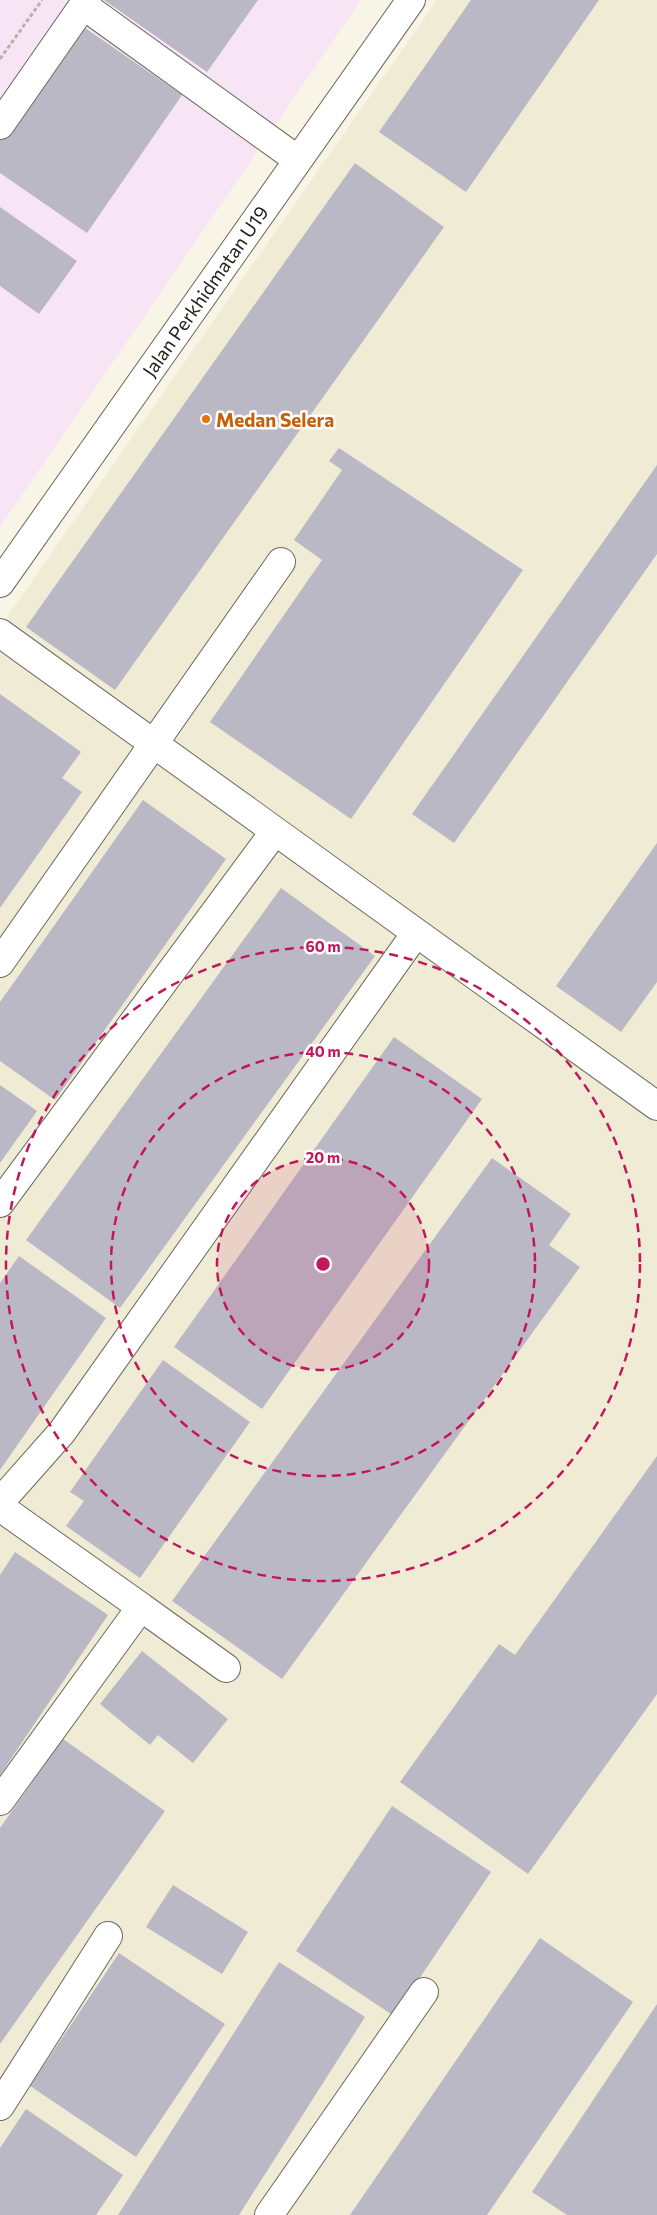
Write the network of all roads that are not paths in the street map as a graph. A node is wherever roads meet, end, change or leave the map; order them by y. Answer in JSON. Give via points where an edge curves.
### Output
{"nodes":[{"id":1,"x":411,"y":0,"type":"edge"},
{"id":2,"x":85,"y":3,"type":"edge"},
{"id":3,"x":0,"y":126,"type":"edge"},
{"id":4,"x":298,"y":160,"type":"junction"},
{"id":5,"x":281,"y":562,"type":"dead end"},
{"id":6,"x":0,"y":582,"type":"edge"},
{"id":7,"x":0,"y":633,"type":"edge"},
{"id":8,"x":154,"y":744,"type":"junction"},
{"id":9,"x":275,"y":831,"type":"junction"},
{"id":10,"x":416,"y":933,"type":"junction"},
{"id":11,"x":0,"y":963,"type":"edge"},
{"id":12,"x":657,"y":1106,"type":"edge"},
{"id":13,"x":0,"y":1203,"type":"edge"},
{"id":14,"x":0,"y":1502,"type":"edge"},
{"id":15,"x":0,"y":1507,"type":"edge"},
{"id":16,"x":141,"y":1607,"type":"junction"},
{"id":17,"x":226,"y":1668,"type":"dead end"},
{"id":18,"x":0,"y":1801,"type":"edge"},
{"id":19,"x":108,"y":1936,"type":"dead end"},
{"id":20,"x":424,"y":1992,"type":"dead end"},
{"id":21,"x":0,"y":2106,"type":"edge"},
{"id":22,"x":269,"y":2215,"type":"edge"}],
"edges":[{"from":1,"to":4,"type":"street","name":"Jalan Perkhidmatan U19"},
{"from":2,"to":3,"type":"street"},
{"from":2,"to":4,"type":"street"},
{"from":4,"to":6,"type":"street","name":"Jalan Perkhidmatan U19"},
{"from":5,"to":8,"type":"street"},
{"from":7,"to":8,"type":"street"},
{"from":8,"to":9,"type":"street"},
{"from":8,"to":11,"type":"street"},
{"from":9,"to":10,"type":"street"},
{"from":9,"to":13,"type":"street"},
{"from":10,"to":12,"type":"street"},
{"from":10,"to":14,"type":"street","via":[[62,1432]]},
{"from":15,"to":16,"type":"street"},
{"from":16,"to":17,"type":"street"},
{"from":16,"to":18,"type":"street"},
{"from":19,"to":21,"type":"street"},
{"from":20,"to":22,"type":"street"}]}
